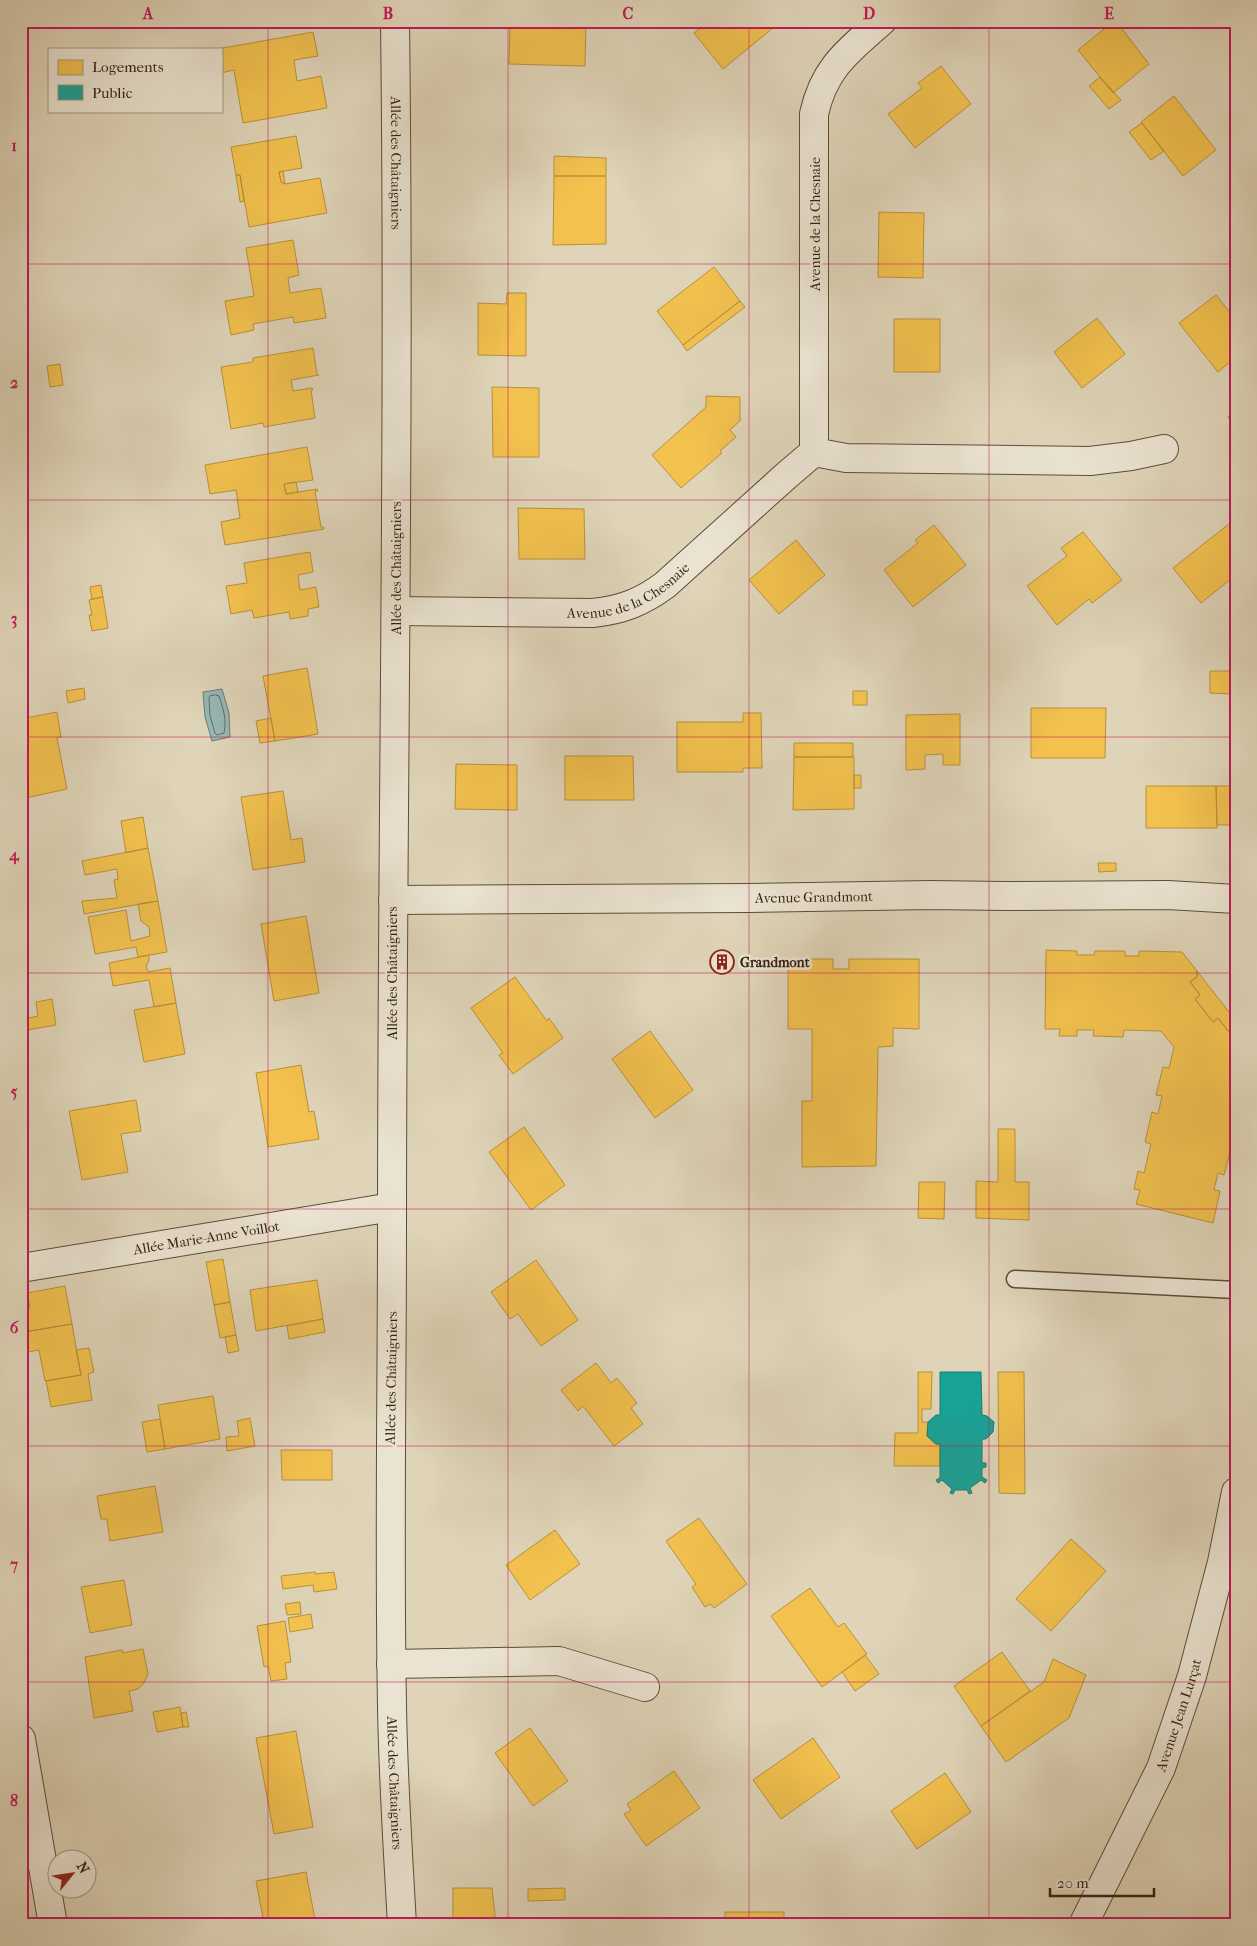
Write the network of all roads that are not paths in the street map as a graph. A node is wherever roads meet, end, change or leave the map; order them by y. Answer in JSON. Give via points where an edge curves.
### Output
{"nodes":[{"id":1,"x":394,"y":21,"type":"edge"},
{"id":2,"x":882,"y":21,"type":"edge"},
{"id":3,"x":1164,"y":448,"type":"dead end"},
{"id":4,"x":814,"y":452,"type":"junction"},
{"id":5,"x":396,"y":611,"type":"junction"},
{"id":6,"x":1236,"y":899,"type":"edge"},
{"id":7,"x":393,"y":900,"type":"junction"},
{"id":8,"x":392,"y":1207,"type":"junction"},
{"id":9,"x":21,"y":1268,"type":"edge"},
{"id":10,"x":1015,"y":1279,"type":"dead end"},
{"id":11,"x":1236,"y":1290,"type":"edge"},
{"id":12,"x":1236,"y":1492,"type":"edge"},
{"id":13,"x":391,"y":1664,"type":"junction"},
{"id":14,"x":645,"y":1688,"type":"dead end"},
{"id":15,"x":21,"y":1739,"type":"edge"},
{"id":16,"x":53,"y":1925,"type":"edge"},
{"id":17,"x":402,"y":1925,"type":"edge"},
{"id":18,"x":1083,"y":1925,"type":"edge"}],
"edges":[{"from":1,"to":5,"type":"street","name":"Allée des Châtaigniers"},
{"from":2,"to":4,"type":"street","name":"Avenue de la Chesnaie","via":[[833,68],[824,83],[814,114]]},
{"from":3,"to":4,"type":"street","via":[[1090,461],[846,458]]},
{"from":4,"to":5,"type":"street","name":"Avenue de la Chesnaie","via":[[665,585],[632,606],[594,613]]},
{"from":5,"to":7,"type":"street","name":"Allée des Châtaigniers"},
{"from":6,"to":7,"type":"street","name":"Avenue Grandmont","via":[[1168,895],[931,895]]},
{"from":7,"to":8,"type":"street","name":"Allée des Châtaigniers"},
{"from":8,"to":9,"type":"street","name":"Allée Marie-Anne Voillot"},
{"from":8,"to":13,"type":"street","name":"Allée des Châtaigniers"},
{"from":10,"to":11,"type":"lane"},
{"from":12,"to":18,"type":"street","name":"Avenue Jean Lurçat","via":[[1222,1562],[1192,1676],[1161,1768]]},
{"from":13,"to":14,"type":"street","via":[[559,1662]]},
{"from":13,"to":17,"type":"street","name":"Allée des Châtaigniers"},
{"from":15,"to":16,"type":"street"}]}
